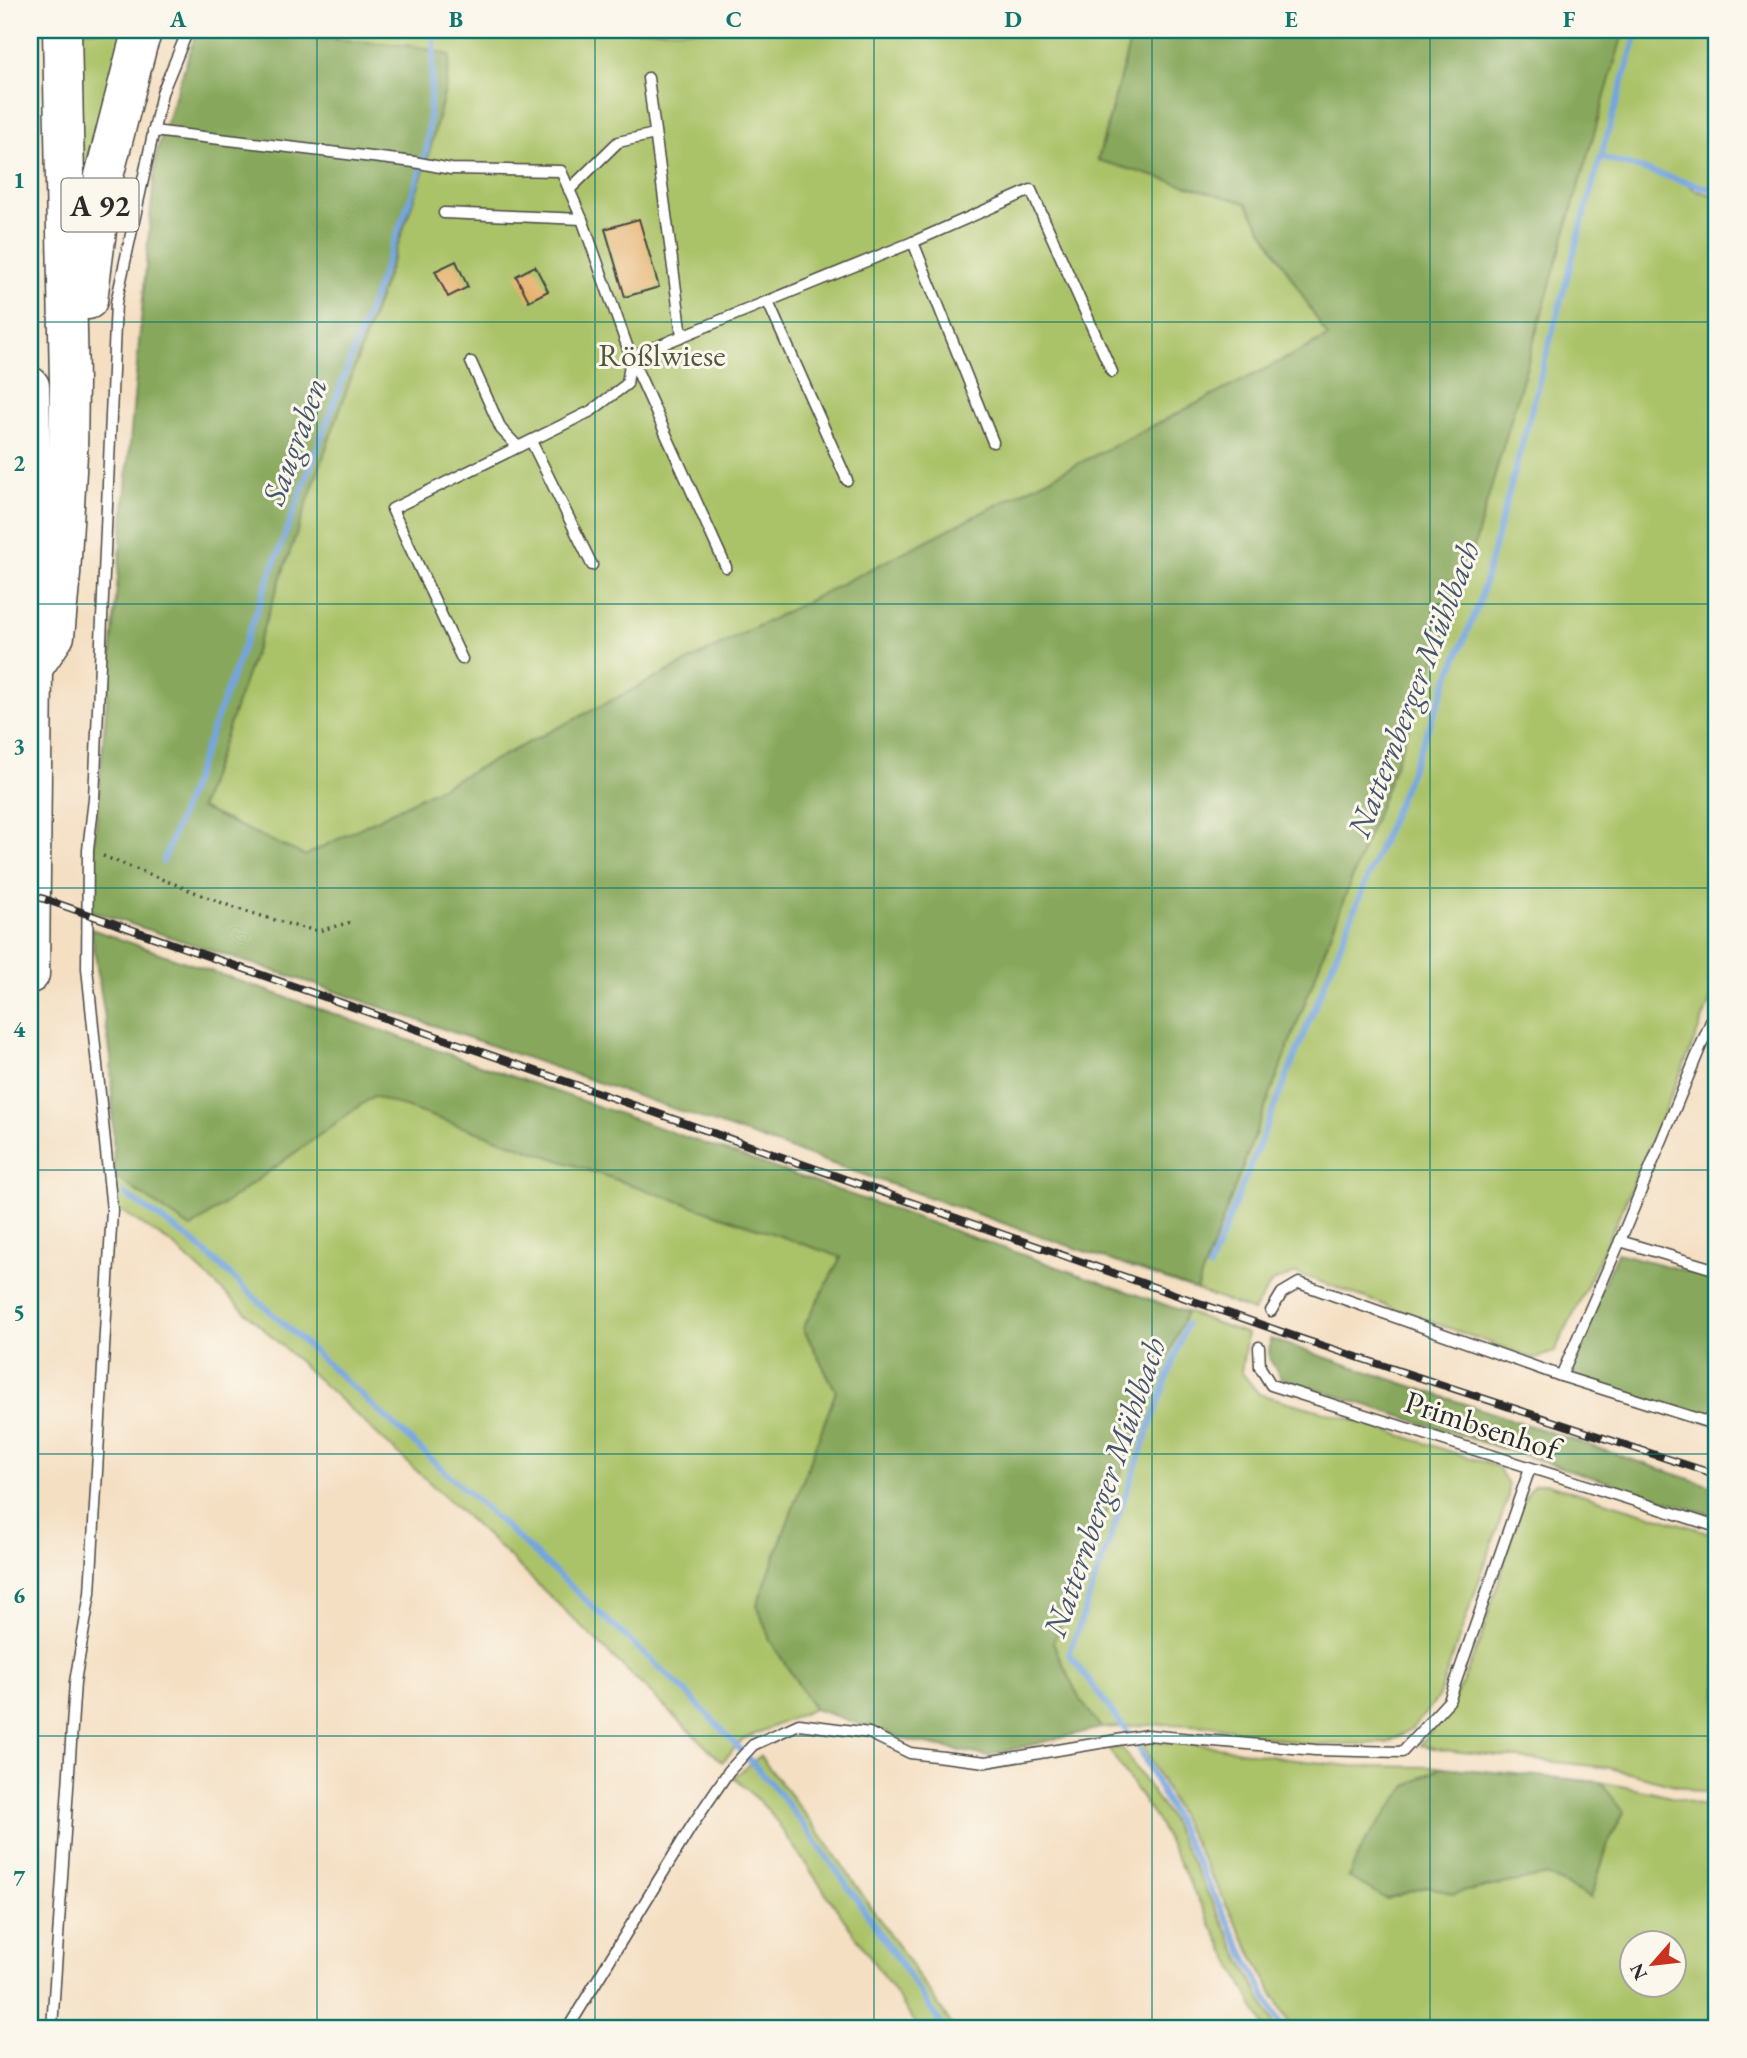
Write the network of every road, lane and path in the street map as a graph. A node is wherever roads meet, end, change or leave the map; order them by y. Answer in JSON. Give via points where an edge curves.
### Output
{"nodes":[{"id":1,"x":62,"y":30,"type":"edge"},
{"id":2,"x":144,"y":30,"type":"edge"},
{"id":3,"x":188,"y":30,"type":"edge"},
{"id":4,"x":648,"y":78,"type":"dead end"},
{"id":5,"x":153,"y":131,"type":"junction"},
{"id":6,"x":655,"y":134,"type":"junction"},
{"id":7,"x":569,"y":190,"type":"junction"},
{"id":8,"x":444,"y":213,"type":"dead end"},
{"id":9,"x":582,"y":219,"type":"junction"},
{"id":10,"x":914,"y":242,"type":"junction"},
{"id":11,"x":768,"y":302,"type":"junction"},
{"id":12,"x":682,"y":337,"type":"junction"},
{"id":13,"x":631,"y":357,"type":"junction"},
{"id":14,"x":471,"y":362,"type":"dead end"},
{"id":15,"x":1112,"y":372,"type":"dead end"},
{"id":16,"x":69,"y":382,"type":"junction"},
{"id":17,"x":30,"y":386,"type":"edge"},
{"id":18,"x":531,"y":441,"type":"junction"},
{"id":19,"x":993,"y":442,"type":"dead end"},
{"id":20,"x":518,"y":447,"type":"junction"},
{"id":21,"x":847,"y":480,"type":"dead end"},
{"id":22,"x":592,"y":565,"type":"dead end"},
{"id":23,"x":726,"y":567,"type":"dead end"},
{"id":24,"x":462,"y":659,"type":"dead end"},
{"id":25,"x":33,"y":668,"type":"junction"},
{"id":26,"x":88,"y":850,"type":"junction"},
{"id":27,"x":351,"y":922,"type":"dead end"},
{"id":28,"x":30,"y":974,"type":"edge"},
{"id":29,"x":1717,"y":1007,"type":"edge"},
{"id":30,"x":1620,"y":1241,"type":"junction"},
{"id":31,"x":1717,"y":1270,"type":"edge"},
{"id":32,"x":1271,"y":1311,"type":"dead end"},
{"id":33,"x":1259,"y":1347,"type":"dead end"},
{"id":34,"x":1561,"y":1376,"type":"junction"},
{"id":35,"x":1717,"y":1425,"type":"edge"},
{"id":36,"x":1530,"y":1468,"type":"junction"},
{"id":37,"x":1717,"y":1527,"type":"edge"},
{"id":38,"x":52,"y":2028,"type":"edge"},
{"id":39,"x":568,"y":2028,"type":"edge"}],
"edges":[{"from":1,"to":16,"type":"highway"},
{"from":2,"to":16,"type":"highway","number":"A 92","via":[[104,176],[81,360]]},
{"from":3,"to":5,"type":"lane","via":[[162,93]]},
{"from":4,"to":6,"type":"lane"},
{"from":5,"to":7,"type":"lane","via":[[451,169],[561,171]]},
{"from":5,"to":26,"type":"lane","via":[[116,303]]},
{"from":6,"to":7,"type":"lane","via":[[618,142]]},
{"from":6,"to":12,"type":"lane"},
{"from":7,"to":9,"type":"lane"},
{"from":8,"to":9,"type":"lane"},
{"from":9,"to":13,"type":"lane"},
{"from":10,"to":11,"type":"lane"},
{"from":10,"to":15,"type":"lane","via":[[1031,190]]},
{"from":10,"to":19,"type":"lane"},
{"from":11,"to":12,"type":"lane"},
{"from":11,"to":21,"type":"lane"},
{"from":12,"to":13,"type":"lane"},
{"from":13,"to":18,"type":"lane","via":[[626,384],[591,411]]},
{"from":13,"to":23,"type":"lane"},
{"from":14,"to":20,"type":"lane","via":[[501,429]]},
{"from":16,"to":25,"type":"highway","via":[[55,636]]},
{"from":17,"to":25,"type":"highway"},
{"from":18,"to":20,"type":"lane"},
{"from":18,"to":22,"type":"lane"},
{"from":20,"to":24,"type":"lane","via":[[392,509]]},
{"from":25,"to":28,"type":"highway"},
{"from":26,"to":27,"type":"path","via":[[235,908],[295,926],[318,931]]},
{"from":26,"to":38,"type":"lane","via":[[87,968],[112,1210],[90,1593],[75,1682]]},
{"from":29,"to":30,"type":"lane"},
{"from":30,"to":31,"type":"lane"},
{"from":30,"to":34,"type":"lane"},
{"from":32,"to":34,"type":"lane","via":[[1282,1293],[1299,1283]]},
{"from":33,"to":36,"type":"lane","name":"Primbsenhof","via":[[1260,1367],[1271,1385]]},
{"from":34,"to":35,"type":"lane"},
{"from":36,"to":37,"type":"lane","name":"Primbsenhof"},
{"from":36,"to":39,"type":"lane","via":[[1449,1701],[1402,1752],[1315,1750],[1147,1735],[986,1762],[910,1753],[869,1733],[799,1724],[754,1745],[729,1771]]}]}
